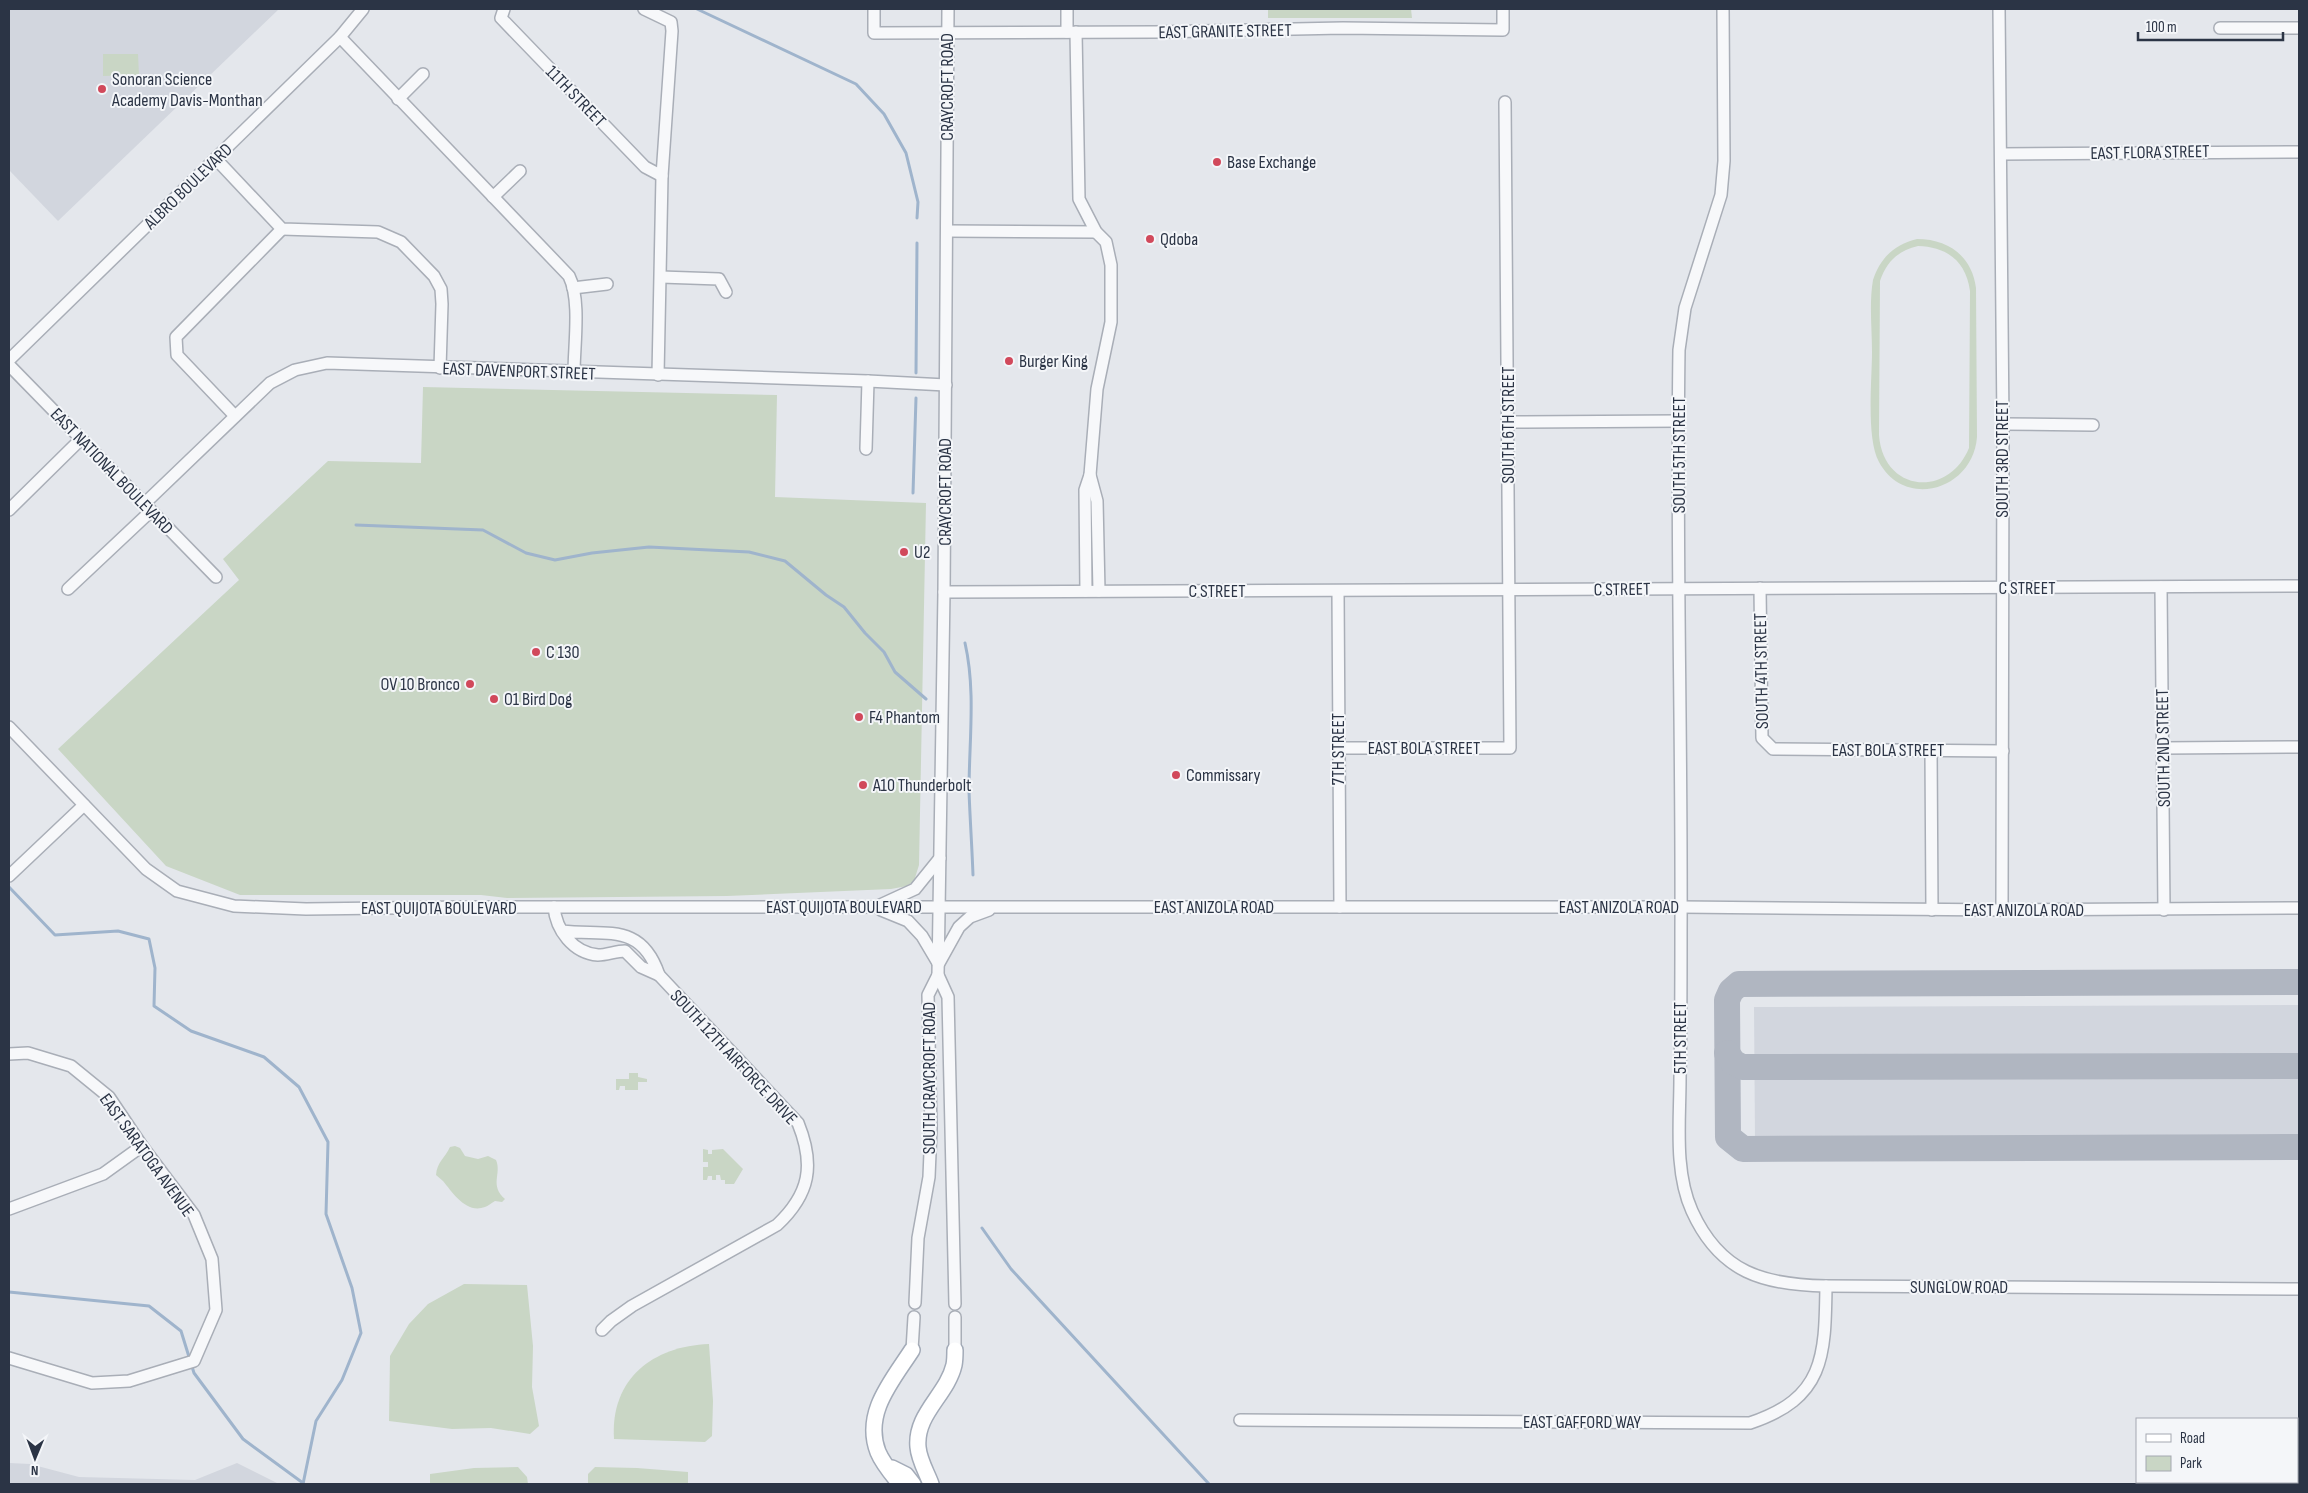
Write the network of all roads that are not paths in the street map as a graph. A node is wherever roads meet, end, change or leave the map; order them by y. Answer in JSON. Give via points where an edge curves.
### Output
{"nodes":[{"id":1,"x":363,"y":9,"type":"edge"},
{"id":2,"x":504,"y":9,"type":"edge"},
{"id":3,"x":644,"y":9,"type":"edge"},
{"id":4,"x":874,"y":9,"type":"edge"},
{"id":5,"x":948,"y":9,"type":"edge"},
{"id":6,"x":1067,"y":9,"type":"edge"},
{"id":7,"x":1503,"y":9,"type":"edge"},
{"id":8,"x":1723,"y":9,"type":"edge"},
{"id":9,"x":1999,"y":9,"type":"edge"},
{"id":10,"x":2220,"y":28,"type":"dead end"},
{"id":11,"x":2299,"y":28,"type":"edge"},
{"id":12,"x":1072,"y":32,"type":"junction"},
{"id":13,"x":948,"y":34,"type":"junction"},
{"id":14,"x":340,"y":37,"type":"junction"},
{"id":15,"x":423,"y":74,"type":"dead end"},
{"id":16,"x":398,"y":98,"type":"junction"},
{"id":17,"x":1506,"y":102,"type":"dead end"},
{"id":18,"x":2299,"y":152,"type":"edge"},
{"id":19,"x":2001,"y":154,"type":"junction"},
{"id":20,"x":216,"y":159,"type":"junction"},
{"id":21,"x":520,"y":171,"type":"dead end"},
{"id":22,"x":662,"y":176,"type":"junction"},
{"id":23,"x":493,"y":197,"type":"junction"},
{"id":24,"x":282,"y":229,"type":"junction"},
{"id":25,"x":947,"y":231,"type":"junction"},
{"id":26,"x":1096,"y":232,"type":"junction"},
{"id":27,"x":661,"y":277,"type":"junction"},
{"id":28,"x":607,"y":284,"type":"dead end"},
{"id":29,"x":573,"y":288,"type":"junction"},
{"id":30,"x":726,"y":292,"type":"dead end"},
{"id":31,"x":9,"y":360,"type":"edge"},
{"id":32,"x":9,"y":365,"type":"edge"},
{"id":33,"x":440,"y":368,"type":"junction"},
{"id":34,"x":574,"y":373,"type":"junction"},
{"id":35,"x":658,"y":375,"type":"junction"},
{"id":36,"x":868,"y":381,"type":"junction"},
{"id":37,"x":946,"y":385,"type":"junction"},
{"id":38,"x":235,"y":416,"type":"junction"},
{"id":39,"x":1679,"y":421,"type":"junction"},
{"id":40,"x":1508,"y":422,"type":"junction"},
{"id":41,"x":2003,"y":424,"type":"junction"},
{"id":42,"x":2093,"y":425,"type":"dead end"},
{"id":43,"x":80,"y":440,"type":"junction"},
{"id":44,"x":866,"y":449,"type":"dead end"},
{"id":45,"x":1090,"y":475,"type":"junction"},
{"id":46,"x":148,"y":507,"type":"junction"},
{"id":47,"x":9,"y":510,"type":"edge"},
{"id":48,"x":216,"y":577,"type":"dead end"},
{"id":49,"x":2299,"y":586,"type":"edge"},
{"id":50,"x":2162,"y":587,"type":"junction"},
{"id":51,"x":1760,"y":588,"type":"junction"},
{"id":52,"x":2002,"y":588,"type":"junction"},
{"id":53,"x":68,"y":589,"type":"dead end"},
{"id":54,"x":1679,"y":589,"type":"junction"},
{"id":55,"x":1086,"y":590,"type":"junction"},
{"id":56,"x":1508,"y":590,"type":"junction"},
{"id":57,"x":1099,"y":591,"type":"junction"},
{"id":58,"x":1338,"y":591,"type":"junction"},
{"id":59,"x":944,"y":592,"type":"junction"},
{"id":60,"x":9,"y":727,"type":"edge"},
{"id":61,"x":2299,"y":747,"type":"edge"},
{"id":62,"x":1338,"y":748,"type":"junction"},
{"id":63,"x":1510,"y":748,"type":"joint"},
{"id":64,"x":2163,"y":748,"type":"junction"},
{"id":65,"x":1773,"y":749,"type":"joint"},
{"id":66,"x":1931,"y":750,"type":"junction"},
{"id":67,"x":2003,"y":751,"type":"junction"},
{"id":68,"x":84,"y":805,"type":"junction"},
{"id":69,"x":940,"y":858,"type":"junction"},
{"id":70,"x":9,"y":876,"type":"edge"},
{"id":71,"x":554,"y":907,"type":"junction"},
{"id":72,"x":875,"y":907,"type":"junction"},
{"id":73,"x":939,"y":907,"type":"junction"},
{"id":74,"x":998,"y":907,"type":"junction"},
{"id":75,"x":1340,"y":907,"type":"junction"},
{"id":76,"x":1681,"y":907,"type":"junction"},
{"id":77,"x":2299,"y":908,"type":"edge"},
{"id":78,"x":1932,"y":910,"type":"junction"},
{"id":79,"x":2002,"y":910,"type":"junction"},
{"id":80,"x":2164,"y":910,"type":"junction"},
{"id":81,"x":562,"y":931,"type":"junction"},
{"id":82,"x":938,"y":970,"type":"junction"},
{"id":83,"x":659,"y":975,"type":"junction"},
{"id":84,"x":9,"y":1054,"type":"edge"},
{"id":85,"x":142,"y":1146,"type":"junction"},
{"id":86,"x":1681,"y":1170,"type":"joint"},
{"id":87,"x":9,"y":1209,"type":"edge"},
{"id":88,"x":1826,"y":1286,"type":"junction"},
{"id":89,"x":2299,"y":1290,"type":"edge"},
{"id":90,"x":915,"y":1303,"type":"dead end"},
{"id":91,"x":955,"y":1304,"type":"dead end"},
{"id":92,"x":914,"y":1317,"type":"dead end"},
{"id":93,"x":955,"y":1317,"type":"dead end"},
{"id":94,"x":602,"y":1330,"type":"dead end"},
{"id":95,"x":912,"y":1350,"type":"joint"},
{"id":96,"x":955,"y":1350,"type":"joint"},
{"id":97,"x":9,"y":1358,"type":"edge"},
{"id":98,"x":1240,"y":1420,"type":"dead end"},
{"id":99,"x":886,"y":1465,"type":"junction"},
{"id":100,"x":900,"y":1484,"type":"edge"},
{"id":101,"x":913,"y":1484,"type":"edge"},
{"id":102,"x":931,"y":1484,"type":"edge"}],
"edges":[{"from":1,"to":14,"type":"street","name":"ALBRO BOULEVARD"},
{"from":2,"to":22,"type":"street","name":"11TH STREET","via":[[501,18],[645,167]]},
{"from":3,"to":22,"type":"street","via":[[671,22],[672,31]]},
{"from":4,"to":13,"type":"street","name":"EAST GRANITE STREET","via":[[874,33]]},
{"from":5,"to":13,"type":"street","name":"CRAYCROFT ROAD"},
{"from":6,"to":12,"type":"street"},
{"from":7,"to":12,"type":"street","name":"EAST GRANITE STREET","via":[[1503,30],[1343,28]]},
{"from":8,"to":39,"type":"street","name":"SOUTH 5TH STREET","via":[[1724,161],[1721,195],[1685,308],[1679,350]]},
{"from":9,"to":19,"type":"street","name":"SOUTH 3RD STREET"},
{"from":10,"to":11,"type":"street"},
{"from":12,"to":13,"type":"street","name":"EAST GRANITE STREET"},
{"from":12,"to":26,"type":"street","via":[[1079,199]]},
{"from":13,"to":25,"type":"street","name":"CRAYCROFT ROAD"},
{"from":14,"to":16,"type":"street"},
{"from":14,"to":20,"type":"street","name":"ALBRO BOULEVARD"},
{"from":15,"to":16,"type":"street"},
{"from":16,"to":23,"type":"street"},
{"from":17,"to":40,"type":"street","name":"SOUTH 6TH STREET"},
{"from":18,"to":19,"type":"street","name":"EAST FLORA STREET"},
{"from":19,"to":41,"type":"street","name":"SOUTH 3RD STREET"},
{"from":20,"to":24,"type":"street"},
{"from":20,"to":31,"type":"street","name":"ALBRO BOULEVARD"},
{"from":21,"to":23,"type":"street"},
{"from":22,"to":27,"type":"street"},
{"from":23,"to":29,"type":"street","via":[[569,276]]},
{"from":24,"to":33,"type":"street","via":[[378,232],[401,242],[434,276],[440,289]]},
{"from":24,"to":38,"type":"street","via":[[176,338],[177,355]]},
{"from":25,"to":26,"type":"street"},
{"from":25,"to":37,"type":"street","name":"CRAYCROFT ROAD"},
{"from":26,"to":45,"type":"street","via":[[1106,242],[1111,257],[1111,322],[1097,389]]},
{"from":27,"to":30,"type":"street","via":[[719,279]]},
{"from":27,"to":35,"type":"street"},
{"from":28,"to":29,"type":"street"},
{"from":29,"to":34,"type":"street"},
{"from":32,"to":43,"type":"street","name":"EAST NATIONAL BOULEVARD"},
{"from":33,"to":34,"type":"street","name":"EAST DAVENPORT STREET"},
{"from":33,"to":38,"type":"street","name":"EAST DAVENPORT STREET","via":[[327,363],[307,366],[270,383]]},
{"from":34,"to":35,"type":"street","name":"EAST DAVENPORT STREET"},
{"from":35,"to":36,"type":"street","name":"EAST DAVENPORT STREET"},
{"from":36,"to":37,"type":"street","name":"EAST DAVENPORT STREET"},
{"from":36,"to":44,"type":"street"},
{"from":37,"to":59,"type":"street","name":"CRAYCROFT ROAD"},
{"from":38,"to":46,"type":"street","name":"EAST DAVENPORT STREET"},
{"from":39,"to":40,"type":"street"},
{"from":39,"to":54,"type":"street","name":"SOUTH 5TH STREET"},
{"from":40,"to":56,"type":"street","name":"SOUTH 6TH STREET"},
{"from":41,"to":42,"type":"street"},
{"from":41,"to":52,"type":"street","name":"SOUTH 3RD STREET"},
{"from":43,"to":46,"type":"street","name":"EAST NATIONAL BOULEVARD"},
{"from":43,"to":47,"type":"street"},
{"from":45,"to":55,"type":"street","via":[[1085,490]]},
{"from":45,"to":57,"type":"street","via":[[1097,501]]},
{"from":46,"to":48,"type":"street","name":"EAST NATIONAL BOULEVARD"},
{"from":46,"to":53,"type":"street","name":"EAST DAVENPORT STREET"},
{"from":49,"to":50,"type":"street","name":"C STREET"},
{"from":50,"to":52,"type":"street","name":"C STREET"},
{"from":50,"to":64,"type":"street","name":"SOUTH 2ND STREET"},
{"from":51,"to":52,"type":"street","name":"C STREET"},
{"from":51,"to":54,"type":"street","name":"C STREET"},
{"from":51,"to":65,"type":"street","name":"SOUTH 4TH STREET","via":[[1762,738]]},
{"from":52,"to":67,"type":"street","name":"SOUTH 3RD STREET"},
{"from":54,"to":56,"type":"street","name":"C STREET"},
{"from":54,"to":76,"type":"street","name":"SOUTH 5TH STREET"},
{"from":55,"to":57,"type":"street","name":"C STREET"},
{"from":55,"to":59,"type":"street","name":"C STREET"},
{"from":56,"to":58,"type":"street","name":"C STREET"},
{"from":56,"to":63,"type":"street","name":"SOUTH 6TH STREET"},
{"from":57,"to":58,"type":"street","name":"C STREET"},
{"from":58,"to":62,"type":"street","name":"7TH STREET"},
{"from":59,"to":69,"type":"street","name":"CRAYCROFT ROAD"},
{"from":60,"to":68,"type":"street","name":"EAST QUIJOTA BOULEVARD"},
{"from":61,"to":64,"type":"street"},
{"from":62,"to":63,"type":"street","name":"EAST BOLA STREET"},
{"from":62,"to":75,"type":"street","name":"7TH STREET"},
{"from":64,"to":80,"type":"street","name":"SOUTH 2ND STREET"},
{"from":65,"to":66,"type":"street","name":"EAST BOLA STREET"},
{"from":66,"to":67,"type":"street","name":"EAST BOLA STREET"},
{"from":66,"to":78,"type":"street"},
{"from":67,"to":79,"type":"street","name":"SOUTH 3RD STREET"},
{"from":68,"to":70,"type":"street"},
{"from":68,"to":71,"type":"street","name":"EAST QUIJOTA BOULEVARD","via":[[146,868],[177,891],[234,906],[306,909]]},
{"from":69,"to":72,"type":"street","via":[[915,889]]},
{"from":69,"to":73,"type":"street","name":"CRAYCROFT ROAD"},
{"from":71,"to":72,"type":"street","name":"EAST QUIJOTA BOULEVARD"},
{"from":71,"to":81,"type":"street","name":"SOUTH 12TH AIRFORCE DRIVE","via":[[555,920]]},
{"from":72,"to":73,"type":"street","name":"EAST QUIJOTA BOULEVARD"},
{"from":72,"to":82,"type":"street","via":[[908,921],[922,936]]},
{"from":73,"to":74,"type":"street","name":"EAST ANIZOLA ROAD"},
{"from":73,"to":82,"type":"street","name":"CRAYCROFT ROAD"},
{"from":74,"to":75,"type":"street","name":"EAST ANIZOLA ROAD"},
{"from":74,"to":82,"type":"street","via":[[970,917],[959,927]]},
{"from":75,"to":76,"type":"street","name":"EAST ANIZOLA ROAD"},
{"from":76,"to":78,"type":"street","name":"EAST ANIZOLA ROAD"},
{"from":76,"to":86,"type":"street","name":"5TH STREET"},
{"from":77,"to":80,"type":"street","name":"EAST ANIZOLA ROAD"},
{"from":78,"to":79,"type":"street","name":"EAST ANIZOLA ROAD"},
{"from":79,"to":80,"type":"street","name":"EAST ANIZOLA ROAD"},
{"from":81,"to":83,"type":"street","name":"SOUTH 12TH AIRFORCE DRIVE","via":[[565,938],[588,952],[625,952],[641,967]]},
{"from":81,"to":83,"type":"street","name":"SOUTH 12TH AIRFORCE DRIVE","via":[[630,938],[653,958]]},
{"from":82,"to":90,"type":"street","name":"SOUTH CRAYCROFT ROAD","via":[[928,995],[929,1177],[918,1238]]},
{"from":82,"to":91,"type":"street","name":"SOUTH CRAYCROFT ROAD","via":[[948,997]]},
{"from":83,"to":94,"type":"street","name":"SOUTH 12TH AIRFORCE DRIVE","via":[[798,1123],[807,1152],[808,1172],[804,1192],[777,1226],[632,1306]]},
{"from":84,"to":85,"type":"street","name":"EAST SARATOGA AVENUE","via":[[28,1053],[71,1066],[109,1097]]},
{"from":85,"to":87,"type":"street","via":[[103,1174]]},
{"from":85,"to":97,"type":"street","name":"EAST SARATOGA AVENUE","via":[[194,1216],[212,1259],[216,1310],[194,1361],[129,1381],[92,1383]]},
{"from":86,"to":88,"type":"street","name":"SUNGLOW ROAD","via":[[1686,1197],[1700,1226],[1730,1262],[1770,1281]]},
{"from":88,"to":89,"type":"street","name":"SUNGLOW ROAD"},
{"from":88,"to":98,"type":"street","name":"EAST GAFFORD WAY","via":[[1824,1347],[1815,1375],[1787,1408],[1750,1423]]},
{"from":92,"to":95,"type":"street"},
{"from":93,"to":96,"type":"street"},
{"from":95,"to":99,"type":"main road","via":[[875,1414],[874,1436],[878,1453]]},
{"from":96,"to":102,"type":"main road","via":[[954,1366],[919,1434],[920,1455]]},
{"from":99,"to":100,"type":"main road"},
{"from":99,"to":101,"type":"main road","via":[[906,1475]]}]}
